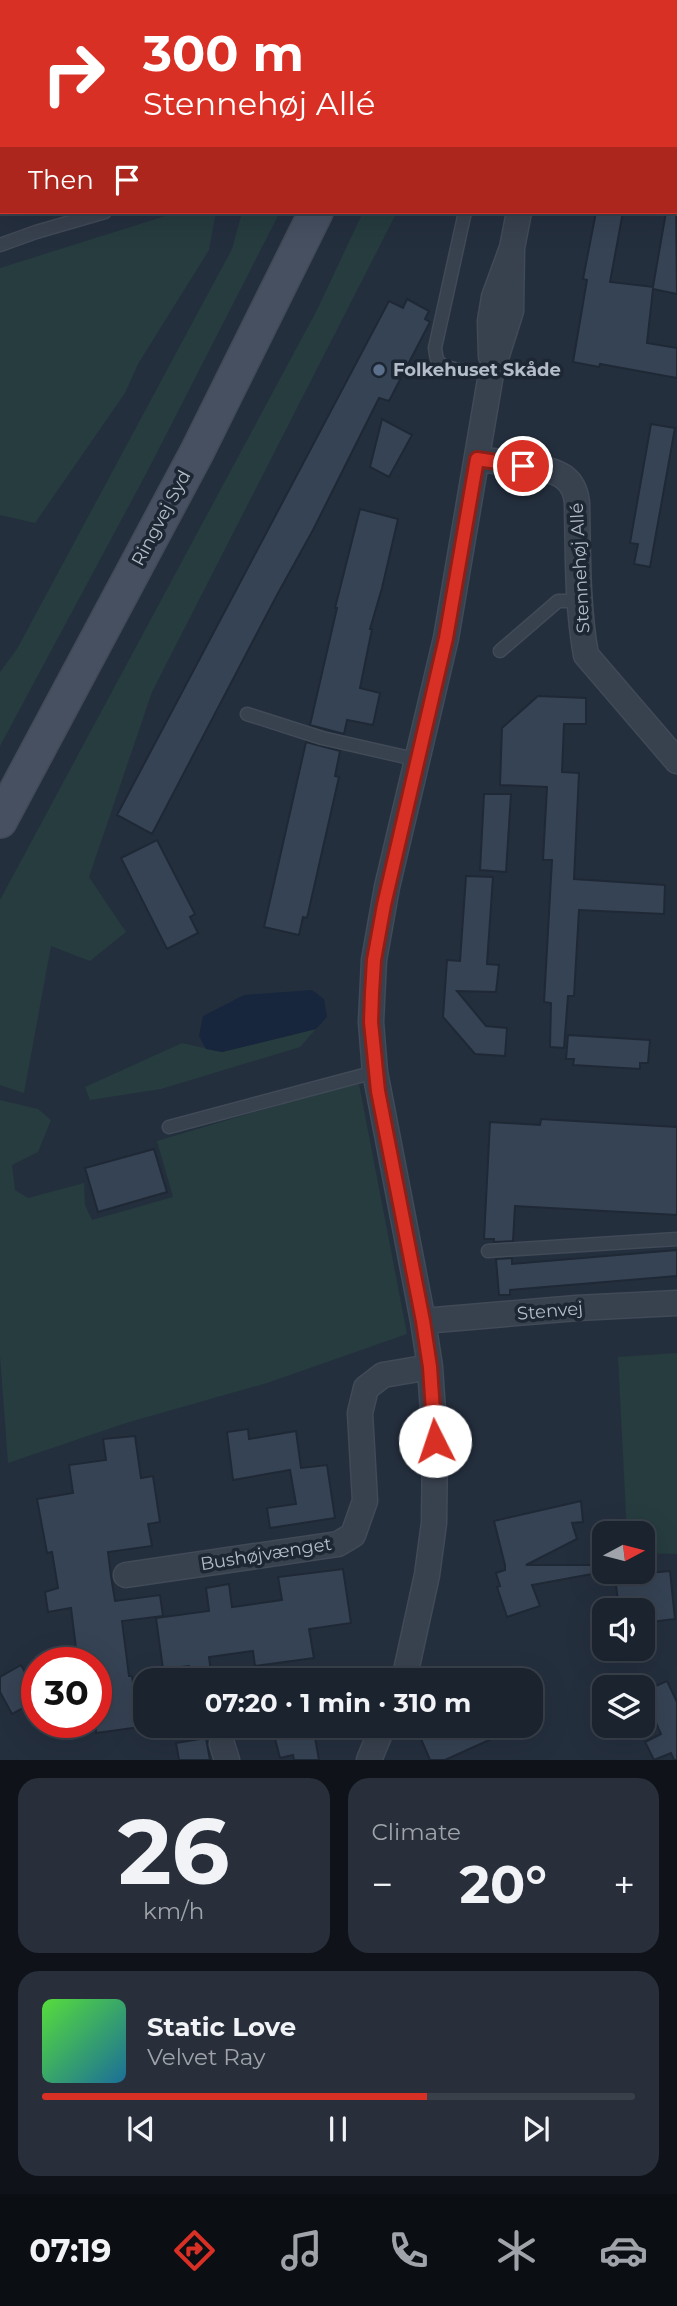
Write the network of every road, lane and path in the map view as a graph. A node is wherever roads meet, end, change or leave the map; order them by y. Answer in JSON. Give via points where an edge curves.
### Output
{"nodes":[{"id":1,"x":98,"y":214,"type":"edge"},
{"id":2,"x":315,"y":214,"type":"edge"},
{"id":3,"x":466,"y":214,"type":"edge"},
{"id":4,"x":519,"y":214,"type":"edge"},
{"id":5,"x":0,"y":245,"type":"edge"},
{"id":6,"x":491,"y":374,"type":"junction"},
{"id":7,"x":477,"y":459,"type":"junction"},
{"id":8,"x":581,"y":601,"type":"junction"},
{"id":9,"x":500,"y":651,"type":"dead end"},
{"id":10,"x":247,"y":714,"type":"dead end"},
{"id":11,"x":419,"y":760,"type":"junction"},
{"id":12,"x":677,"y":761,"type":"edge"},
{"id":13,"x":0,"y":821,"type":"edge"},
{"id":14,"x":375,"y":1072,"type":"junction"},
{"id":15,"x":169,"y":1127,"type":"dead end"},
{"id":16,"x":677,"y":1239,"type":"edge"},
{"id":17,"x":488,"y":1251,"type":"dead end"},
{"id":18,"x":677,"y":1303,"type":"edge"},
{"id":19,"x":423,"y":1321,"type":"junction"},
{"id":20,"x":430,"y":1367,"type":"junction"},
{"id":21,"x":127,"y":1575,"type":"dead end"},
{"id":22,"x":407,"y":1668,"type":"edge"},
{"id":23,"x":378,"y":1738,"type":"edge"},
{"id":24,"x":369,"y":1760,"type":"edge"}],
"edges":[{"from":1,"to":5,"type":"lane"},
{"from":2,"to":13,"type":"main road","name":"Ringvej Syd","via":[[197,452]]},
{"from":3,"to":6,"type":"lane","via":[[436,358],[450,368]]},
{"from":4,"to":6,"type":"street","via":[[494,297]]},
{"from":6,"to":7,"type":"street"},
{"from":7,"to":8,"type":"street","name":"Stennehøj Allé","via":[[555,472],[569,481],[577,503]]},
{"from":7,"to":11,"type":"street"},
{"from":8,"to":9,"type":"lane","via":[[558,601]]},
{"from":8,"to":12,"type":"street","name":"Stennehøj Allé","via":[[586,655]]},
{"from":10,"to":11,"type":"lane","via":[[322,738]]},
{"from":11,"to":14,"type":"street","via":[[374,960],[371,1022]]},
{"from":14,"to":15,"type":"lane"},
{"from":14,"to":19,"type":"street"},
{"from":16,"to":17,"type":"lane"},
{"from":18,"to":19,"type":"street","name":"Stenvej"},
{"from":19,"to":20,"type":"street"},
{"from":20,"to":21,"type":"street","name":"Bushøjvænget","via":[[383,1375],[366,1388],[360,1413],[365,1501],[353,1535],[338,1544]]},
{"from":20,"to":22,"type":"street","via":[[434,1522]]},
{"from":23,"to":24,"type":"street"}]}
